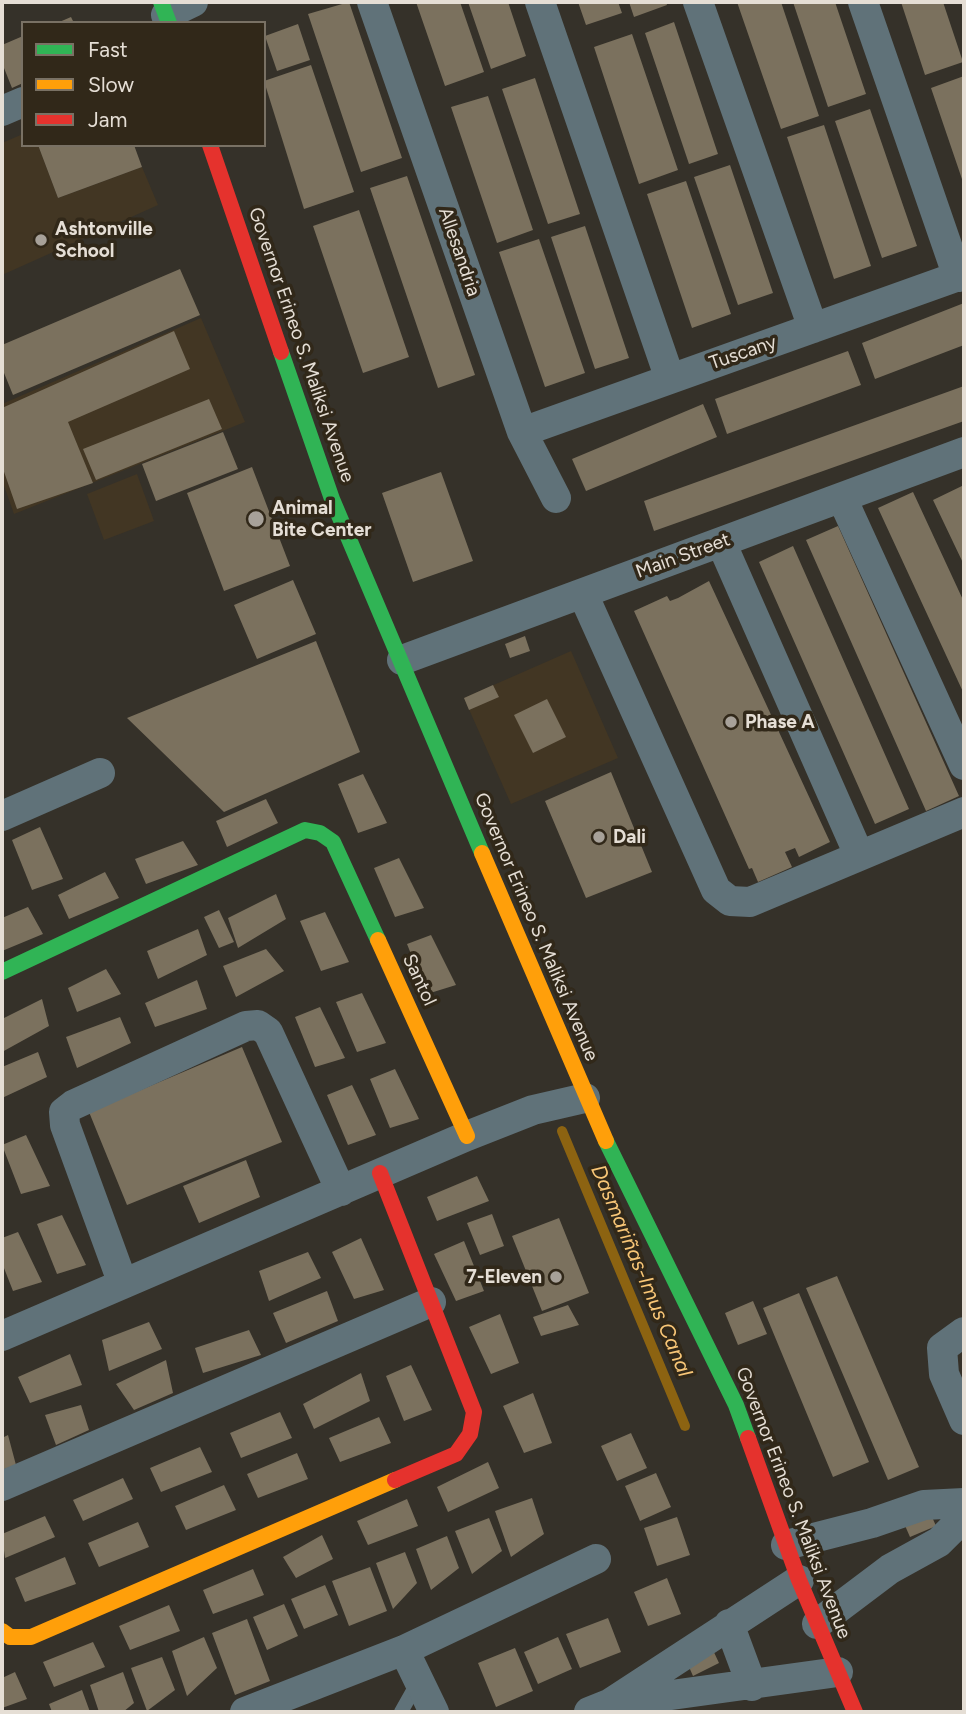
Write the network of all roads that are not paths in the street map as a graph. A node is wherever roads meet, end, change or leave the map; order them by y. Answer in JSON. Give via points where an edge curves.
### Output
{"nodes":[{"id":1,"x":193,"y":2,"type":"edge"},
{"id":2,"x":372,"y":2,"type":"edge"},
{"id":3,"x":540,"y":2,"type":"edge"},
{"id":4,"x":698,"y":2,"type":"edge"},
{"id":5,"x":863,"y":2,"type":"edge"},
{"id":6,"x":165,"y":13,"type":"edge"},
{"id":7,"x":21,"y":103,"type":"edge"},
{"id":8,"x":2,"y":111,"type":"edge"},
{"id":9,"x":212,"y":147,"type":"edge"},
{"id":10,"x":961,"y":275,"type":"edge"},
{"id":11,"x":813,"y":328,"type":"junction"},
{"id":12,"x":670,"y":379,"type":"junction"},
{"id":13,"x":522,"y":432,"type":"junction"},
{"id":14,"x":964,"y":452,"type":"edge"},
{"id":15,"x":556,"y":498,"type":"dead end"},
{"id":16,"x":842,"y":498,"type":"junction"},
{"id":17,"x":721,"y":542,"type":"junction"},
{"id":18,"x":583,"y":594,"type":"junction"},
{"id":19,"x":402,"y":660,"type":"junction"},
{"id":20,"x":964,"y":765,"type":"edge"},
{"id":21,"x":100,"y":773,"type":"dead end"},
{"id":22,"x":964,"y":812,"type":"edge"},
{"id":23,"x":2,"y":816,"type":"edge"},
{"id":24,"x":859,"y":855,"type":"junction"},
{"id":25,"x":2,"y":972,"type":"edge"},
{"id":26,"x":585,"y":1098,"type":"junction"},
{"id":27,"x":467,"y":1136,"type":"junction"},
{"id":28,"x":380,"y":1173,"type":"junction"},
{"id":29,"x":341,"y":1191,"type":"junction"},
{"id":30,"x":123,"y":1284,"type":"junction"},
{"id":31,"x":431,"y":1302,"type":"junction"},
{"id":32,"x":4,"y":1330,"type":"edge"},
{"id":33,"x":964,"y":1332,"type":"edge"},
{"id":34,"x":964,"y":1420,"type":"edge"},
{"id":35,"x":2,"y":1486,"type":"edge"},
{"id":36,"x":964,"y":1503,"type":"edge"},
{"id":37,"x":964,"y":1517,"type":"edge"},
{"id":38,"x":872,"y":1523,"type":"junction"},
{"id":39,"x":786,"y":1545,"type":"junction"},
{"id":40,"x":596,"y":1559,"type":"dead end"},
{"id":41,"x":891,"y":1569,"type":"junction"},
{"id":42,"x":799,"y":1580,"type":"junction"},
{"id":43,"x":729,"y":1624,"type":"junction"},
{"id":44,"x":817,"y":1624,"type":"junction"},
{"id":45,"x":2,"y":1631,"type":"edge"},
{"id":46,"x":404,"y":1650,"type":"junction"},
{"id":47,"x":838,"y":1672,"type":"junction"},
{"id":48,"x":419,"y":1680,"type":"junction"},
{"id":49,"x":752,"y":1686,"type":"junction"},
{"id":50,"x":599,"y":1708,"type":"edge"},
{"id":51,"x":244,"y":1712,"type":"edge"},
{"id":52,"x":401,"y":1712,"type":"edge"},
{"id":53,"x":434,"y":1712,"type":"edge"},
{"id":54,"x":855,"y":1712,"type":"edge"}],
"edges":[{"from":1,"to":6,"type":"street"},
{"from":2,"to":13,"type":"street","name":"Allesandria"},
{"from":3,"to":12,"type":"street"},
{"from":4,"to":11,"type":"street"},
{"from":5,"to":10,"type":"street"},
{"from":7,"to":8,"type":"street"},
{"from":9,"to":19,"type":"main road","name":"Governor Erineo S. Maliksi Avenue","via":[[332,499]]},
{"from":10,"to":11,"type":"street","name":"Tuscany"},
{"from":11,"to":12,"type":"street","name":"Tuscany"},
{"from":12,"to":13,"type":"street","name":"Tuscany"},
{"from":13,"to":15,"type":"street","name":"Allesandria"},
{"from":14,"to":16,"type":"street","name":"Main Street"},
{"from":16,"to":17,"type":"street","name":"Main Street"},
{"from":16,"to":20,"type":"street"},
{"from":17,"to":18,"type":"street","name":"Main Street"},
{"from":17,"to":24,"type":"street"},
{"from":18,"to":19,"type":"street","name":"Main Street"},
{"from":18,"to":24,"type":"street","via":[[716,890],[730,901],[750,902]]},
{"from":19,"to":26,"type":"main road","name":"Governor Erineo S. Maliksi Avenue"},
{"from":21,"to":23,"type":"street"},
{"from":22,"to":24,"type":"street"},
{"from":25,"to":27,"type":"main road","name":"Santol","via":[[305,830],[320,834],[333,842]]},
{"from":26,"to":27,"type":"street","via":[[533,1110]]},
{"from":26,"to":39,"type":"main road","name":"Governor Erineo S. Maliksi Avenue","via":[[736,1405]]},
{"from":27,"to":28,"type":"street"},
{"from":28,"to":29,"type":"street"},
{"from":28,"to":31,"type":"main road"},
{"from":29,"to":30,"type":"street"},
{"from":29,"to":30,"type":"street","via":[[268,1032],[246,1026],[64,1112]]},
{"from":30,"to":32,"type":"street"},
{"from":31,"to":35,"type":"street"},
{"from":31,"to":45,"type":"main road","via":[[474,1412],[470,1434],[456,1454],[31,1637],[10,1637]]},
{"from":33,"to":34,"type":"street","via":[[942,1348],[944,1374]]},
{"from":36,"to":38,"type":"street","via":[[924,1505]]},
{"from":37,"to":41,"type":"street","via":[[939,1542]]},
{"from":38,"to":39,"type":"street"},
{"from":38,"to":41,"type":"street"},
{"from":39,"to":42,"type":"main road","name":"Governor Erineo S. Maliksi Avenue"},
{"from":40,"to":46,"type":"street"},
{"from":41,"to":44,"type":"street"},
{"from":42,"to":43,"type":"street"},
{"from":42,"to":44,"type":"main road","name":"Governor Erineo S. Maliksi Avenue"},
{"from":43,"to":49,"type":"street"},
{"from":43,"to":50,"type":"street"},
{"from":44,"to":47,"type":"main road","name":"Governor Erineo S. Maliksi Avenue"},
{"from":46,"to":48,"type":"street"},
{"from":46,"to":51,"type":"street"},
{"from":47,"to":49,"type":"street"},
{"from":47,"to":54,"type":"main road","name":"Governor Erineo S. Maliksi Avenue"},
{"from":48,"to":52,"type":"lane"},
{"from":48,"to":53,"type":"street"},
{"from":49,"to":50,"type":"street"}]}
